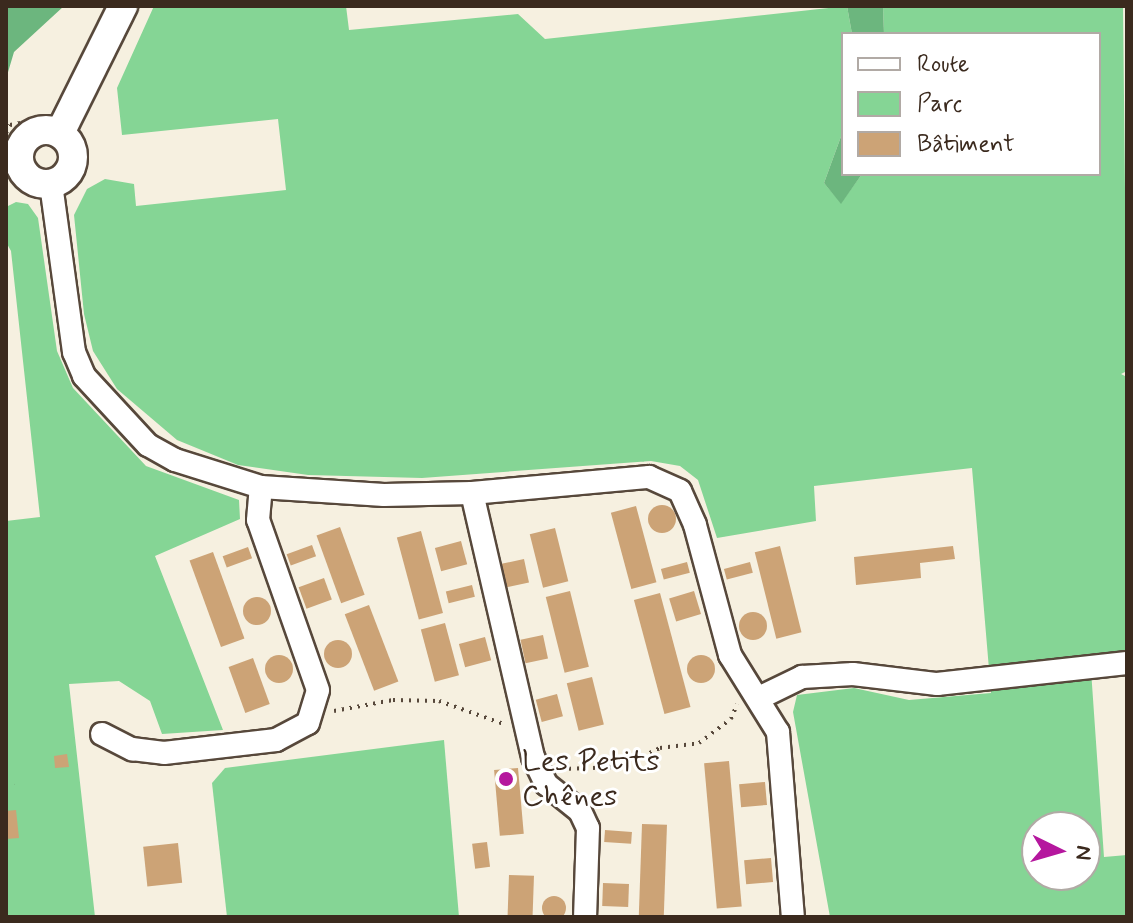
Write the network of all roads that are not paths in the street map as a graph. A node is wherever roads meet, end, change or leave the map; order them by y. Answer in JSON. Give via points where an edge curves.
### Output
{"nodes":[{"id":1,"x":123,"y":6,"type":"edge"},
{"id":2,"x":33,"y":133,"type":"edge"},
{"id":3,"x":14,"y":175,"type":"edge"},
{"id":4,"x":51,"y":184,"type":"junction"},
{"id":5,"x":261,"y":487,"type":"junction"},
{"id":6,"x":472,"y":493,"type":"junction"},
{"id":7,"x":1127,"y":663,"type":"edge"},
{"id":8,"x":756,"y":692,"type":"junction"},
{"id":9,"x":102,"y":734,"type":"dead end"},
{"id":10,"x":585,"y":917,"type":"edge"},
{"id":11,"x":793,"y":917,"type":"edge"}],
"edges":[{"from":1,"to":2,"type":"street"},
{"from":2,"to":3,"type":"street","via":[[20,150]]},
{"from":2,"to":4,"type":"street","via":[[73,155],[63,178]]},
{"from":3,"to":4,"type":"street"},
{"from":4,"to":5,"type":"street","via":[[74,352],[84,376],[148,445],[175,460]]},
{"from":5,"to":6,"type":"street","via":[[384,495]]},
{"from":5,"to":9,"type":"street","via":[[258,520],[313,673],[315,711],[290,737],[164,753],[132,749]]},
{"from":6,"to":8,"type":"street","via":[[649,477],[680,491],[695,525],[730,655]]},
{"from":6,"to":10,"type":"street","via":[[539,772],[580,811],[588,828]]},
{"from":7,"to":8,"type":"street","via":[[937,684],[853,674],[802,677]]},
{"from":8,"to":11,"type":"street","via":[[778,732]]}]}
